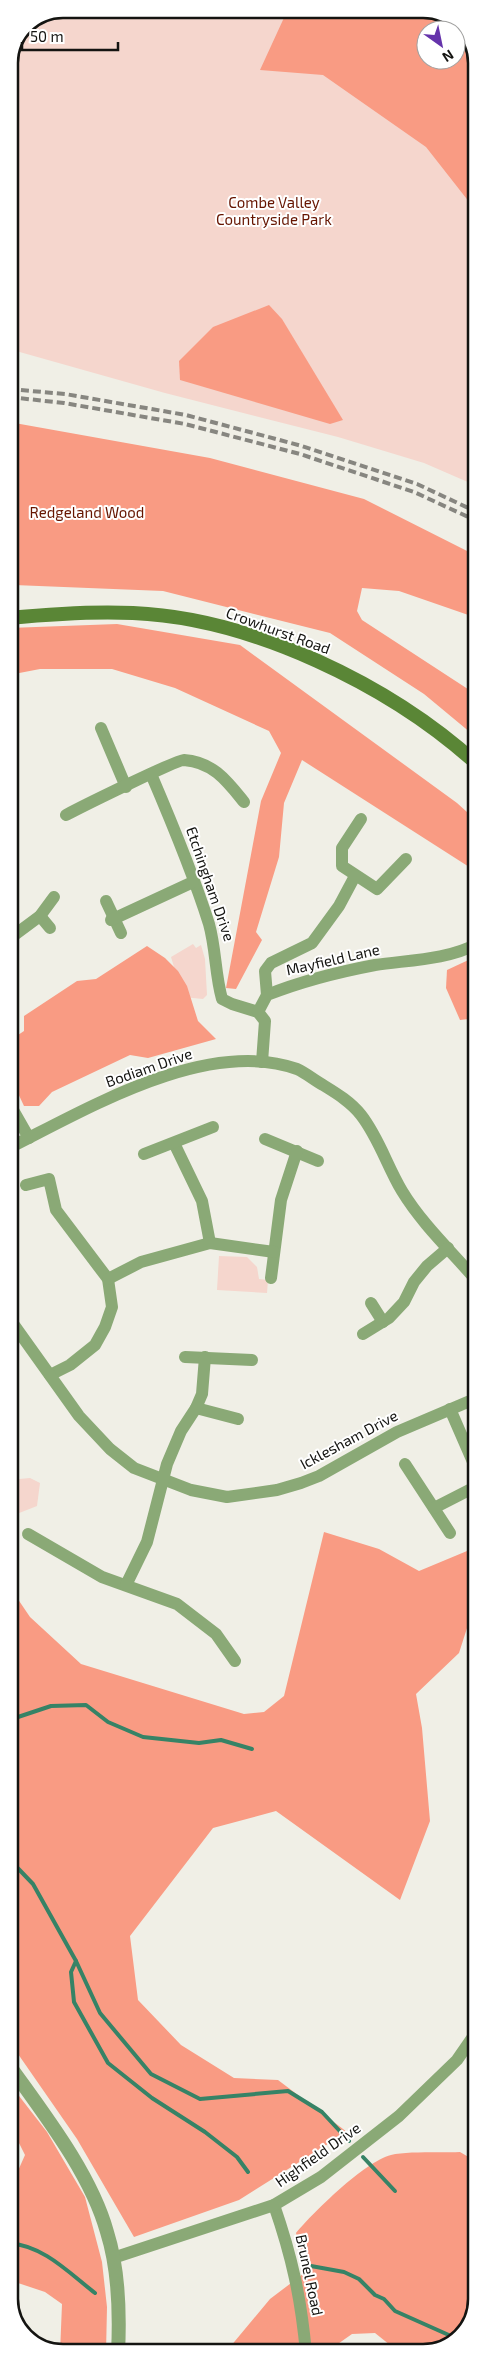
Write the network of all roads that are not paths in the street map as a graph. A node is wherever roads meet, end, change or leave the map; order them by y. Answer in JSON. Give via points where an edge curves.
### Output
{"nodes":[{"id":1,"x":18,"y":617,"type":"edge"},
{"id":2,"x":101,"y":728,"type":"dead end"},
{"id":3,"x":468,"y":757,"type":"edge"},
{"id":4,"x":151,"y":774,"type":"junction"},
{"id":5,"x":126,"y":787,"type":"junction"},
{"id":6,"x":244,"y":802,"type":"dead end"},
{"id":7,"x":66,"y":815,"type":"dead end"},
{"id":8,"x":361,"y":819,"type":"dead end"},
{"id":9,"x":406,"y":859,"type":"dead end"},
{"id":10,"x":356,"y":876,"type":"junction"},
{"id":11,"x":193,"y":882,"type":"junction"},
{"id":12,"x":54,"y":897,"type":"dead end"},
{"id":13,"x":106,"y":901,"type":"dead end"},
{"id":14,"x":40,"y":916,"type":"junction"},
{"id":15,"x":113,"y":920,"type":"junction"},
{"id":16,"x":50,"y":928,"type":"dead end"},
{"id":17,"x":18,"y":932,"type":"edge"},
{"id":18,"x":121,"y":933,"type":"dead end"},
{"id":19,"x":468,"y":947,"type":"edge"},
{"id":20,"x":267,"y":995,"type":"junction"},
{"id":21,"x":258,"y":1012,"type":"junction"},
{"id":22,"x":262,"y":1062,"type":"junction"},
{"id":23,"x":18,"y":1120,"type":"edge"},
{"id":24,"x":213,"y":1127,"type":"dead end"},
{"id":25,"x":28,"y":1138,"type":"junction"},
{"id":26,"x":265,"y":1139,"type":"dead end"},
{"id":27,"x":18,"y":1143,"type":"edge"},
{"id":28,"x":174,"y":1143,"type":"junction"},
{"id":29,"x":297,"y":1151,"type":"junction"},
{"id":30,"x":144,"y":1154,"type":"dead end"},
{"id":31,"x":318,"y":1161,"type":"dead end"},
{"id":32,"x":26,"y":1185,"type":"dead end"},
{"id":33,"x":210,"y":1243,"type":"junction"},
{"id":34,"x":448,"y":1248,"type":"junction"},
{"id":35,"x":274,"y":1252,"type":"junction"},
{"id":36,"x":468,"y":1271,"type":"edge"},
{"id":37,"x":271,"y":1278,"type":"dead end"},
{"id":38,"x":108,"y":1279,"type":"junction"},
{"id":39,"x":371,"y":1303,"type":"dead end"},
{"id":40,"x":383,"y":1322,"type":"junction"},
{"id":41,"x":18,"y":1331,"type":"edge"},
{"id":42,"x":363,"y":1334,"type":"dead end"},
{"id":43,"x":185,"y":1357,"type":"dead end"},
{"id":44,"x":205,"y":1357,"type":"junction"},
{"id":45,"x":252,"y":1360,"type":"dead end"},
{"id":46,"x":50,"y":1376,"type":"junction"},
{"id":47,"x":468,"y":1402,"type":"edge"},
{"id":48,"x":196,"y":1408,"type":"junction"},
{"id":49,"x":450,"y":1409,"type":"junction"},
{"id":50,"x":238,"y":1419,"type":"dead end"},
{"id":51,"x":468,"y":1450,"type":"edge"},
{"id":52,"x":405,"y":1473,"type":"dead end"},
{"id":53,"x":164,"y":1479,"type":"junction"},
{"id":54,"x":468,"y":1491,"type":"edge"},
{"id":55,"x":434,"y":1508,"type":"junction"},
{"id":56,"x":450,"y":1533,"type":"dead end"},
{"id":57,"x":28,"y":1534,"type":"dead end"},
{"id":58,"x":126,"y":1586,"type":"junction"},
{"id":59,"x":235,"y":1661,"type":"dead end"},
{"id":60,"x":468,"y":2044,"type":"edge"},
{"id":61,"x":18,"y":2078,"type":"edge"},
{"id":62,"x":274,"y":2205,"type":"junction"},
{"id":63,"x":114,"y":2258,"type":"junction"},
{"id":64,"x":118,"y":2344,"type":"edge"},
{"id":65,"x":305,"y":2344,"type":"edge"}],
"edges":[{"from":1,"to":3,"type":"main road","name":"Crowhurst Road","via":[[134,613],[172,617],[248,635],[332,668],[382,694]]},
{"from":2,"to":5,"type":"street"},
{"from":4,"to":5,"type":"street"},
{"from":4,"to":6,"type":"street","via":[[181,760],[203,764],[224,776]]},
{"from":4,"to":11,"type":"street","name":"Etchingham Drive"},
{"from":5,"to":7,"type":"street"},
{"from":8,"to":10,"type":"street","via":[[342,848],[342,866]]},
{"from":9,"to":10,"type":"street","via":[[377,889]]},
{"from":10,"to":20,"type":"street","via":[[340,906],[312,943],[271,962],[265,971]]},
{"from":11,"to":15,"type":"street"},
{"from":11,"to":21,"type":"street","name":"Etchingham Drive","via":[[216,951],[217,982],[222,999]]},
{"from":12,"to":14,"type":"street"},
{"from":13,"to":15,"type":"street"},
{"from":14,"to":16,"type":"street"},
{"from":14,"to":17,"type":"street"},
{"from":15,"to":18,"type":"street"},
{"from":19,"to":20,"type":"street","name":"Mayfield Lane","via":[[420,960],[328,975]]},
{"from":20,"to":21,"type":"street"},
{"from":21,"to":22,"type":"street","via":[[265,1021]]},
{"from":22,"to":25,"type":"street","name":"Bodiam Drive","via":[[199,1066],[94,1104]]},
{"from":22,"to":34,"type":"street","name":"Bodiam Drive","via":[[297,1070],[342,1097],[360,1114],[402,1191]]},
{"from":23,"to":25,"type":"street"},
{"from":24,"to":28,"type":"street"},
{"from":25,"to":27,"type":"street","name":"Bodiam Drive"},
{"from":26,"to":29,"type":"street"},
{"from":28,"to":30,"type":"street"},
{"from":28,"to":33,"type":"street","via":[[202,1201]]},
{"from":29,"to":31,"type":"street"},
{"from":29,"to":35,"type":"street","via":[[281,1200]]},
{"from":32,"to":38,"type":"street","via":[[48,1173],[56,1210]]},
{"from":33,"to":35,"type":"street"},
{"from":33,"to":38,"type":"street","via":[[141,1262]]},
{"from":34,"to":36,"type":"street","name":"Bodiam Drive"},
{"from":34,"to":40,"type":"street","via":[[427,1266],[404,1302]]},
{"from":35,"to":37,"type":"street"},
{"from":38,"to":46,"type":"street","via":[[112,1307],[95,1345]]},
{"from":39,"to":40,"type":"street"},
{"from":40,"to":42,"type":"street"},
{"from":41,"to":46,"type":"street","name":"Icklesham Drive"},
{"from":43,"to":44,"type":"street"},
{"from":44,"to":45,"type":"street"},
{"from":44,"to":48,"type":"street","via":[[202,1394]]},
{"from":46,"to":53,"type":"street","name":"Icklesham Drive","via":[[79,1416],[110,1449],[134,1468]]},
{"from":47,"to":49,"type":"street","name":"Icklesham Drive"},
{"from":48,"to":50,"type":"street"},
{"from":48,"to":53,"type":"street","via":[[167,1464]]},
{"from":49,"to":51,"type":"street"},
{"from":49,"to":53,"type":"street","name":"Icklesham Drive","via":[[397,1432],[319,1476],[277,1490],[227,1496],[191,1490]]},
{"from":52,"to":55,"type":"street"},
{"from":53,"to":58,"type":"street","via":[[147,1542]]},
{"from":54,"to":55,"type":"street"},
{"from":55,"to":56,"type":"street"},
{"from":57,"to":58,"type":"street","via":[[102,1577]]},
{"from":58,"to":59,"type":"street","via":[[177,1604],[216,1634]]},
{"from":60,"to":62,"type":"street","name":"Highfield Drive","via":[[457,2060],[398,2116],[321,2177]]},
{"from":61,"to":63,"type":"street","via":[[65,2145],[107,2230]]},
{"from":62,"to":63,"type":"street","name":"Highfield Drive"},
{"from":62,"to":65,"type":"street","name":"Brunel Road","via":[[290,2252]]},
{"from":63,"to":64,"type":"street"}]}
